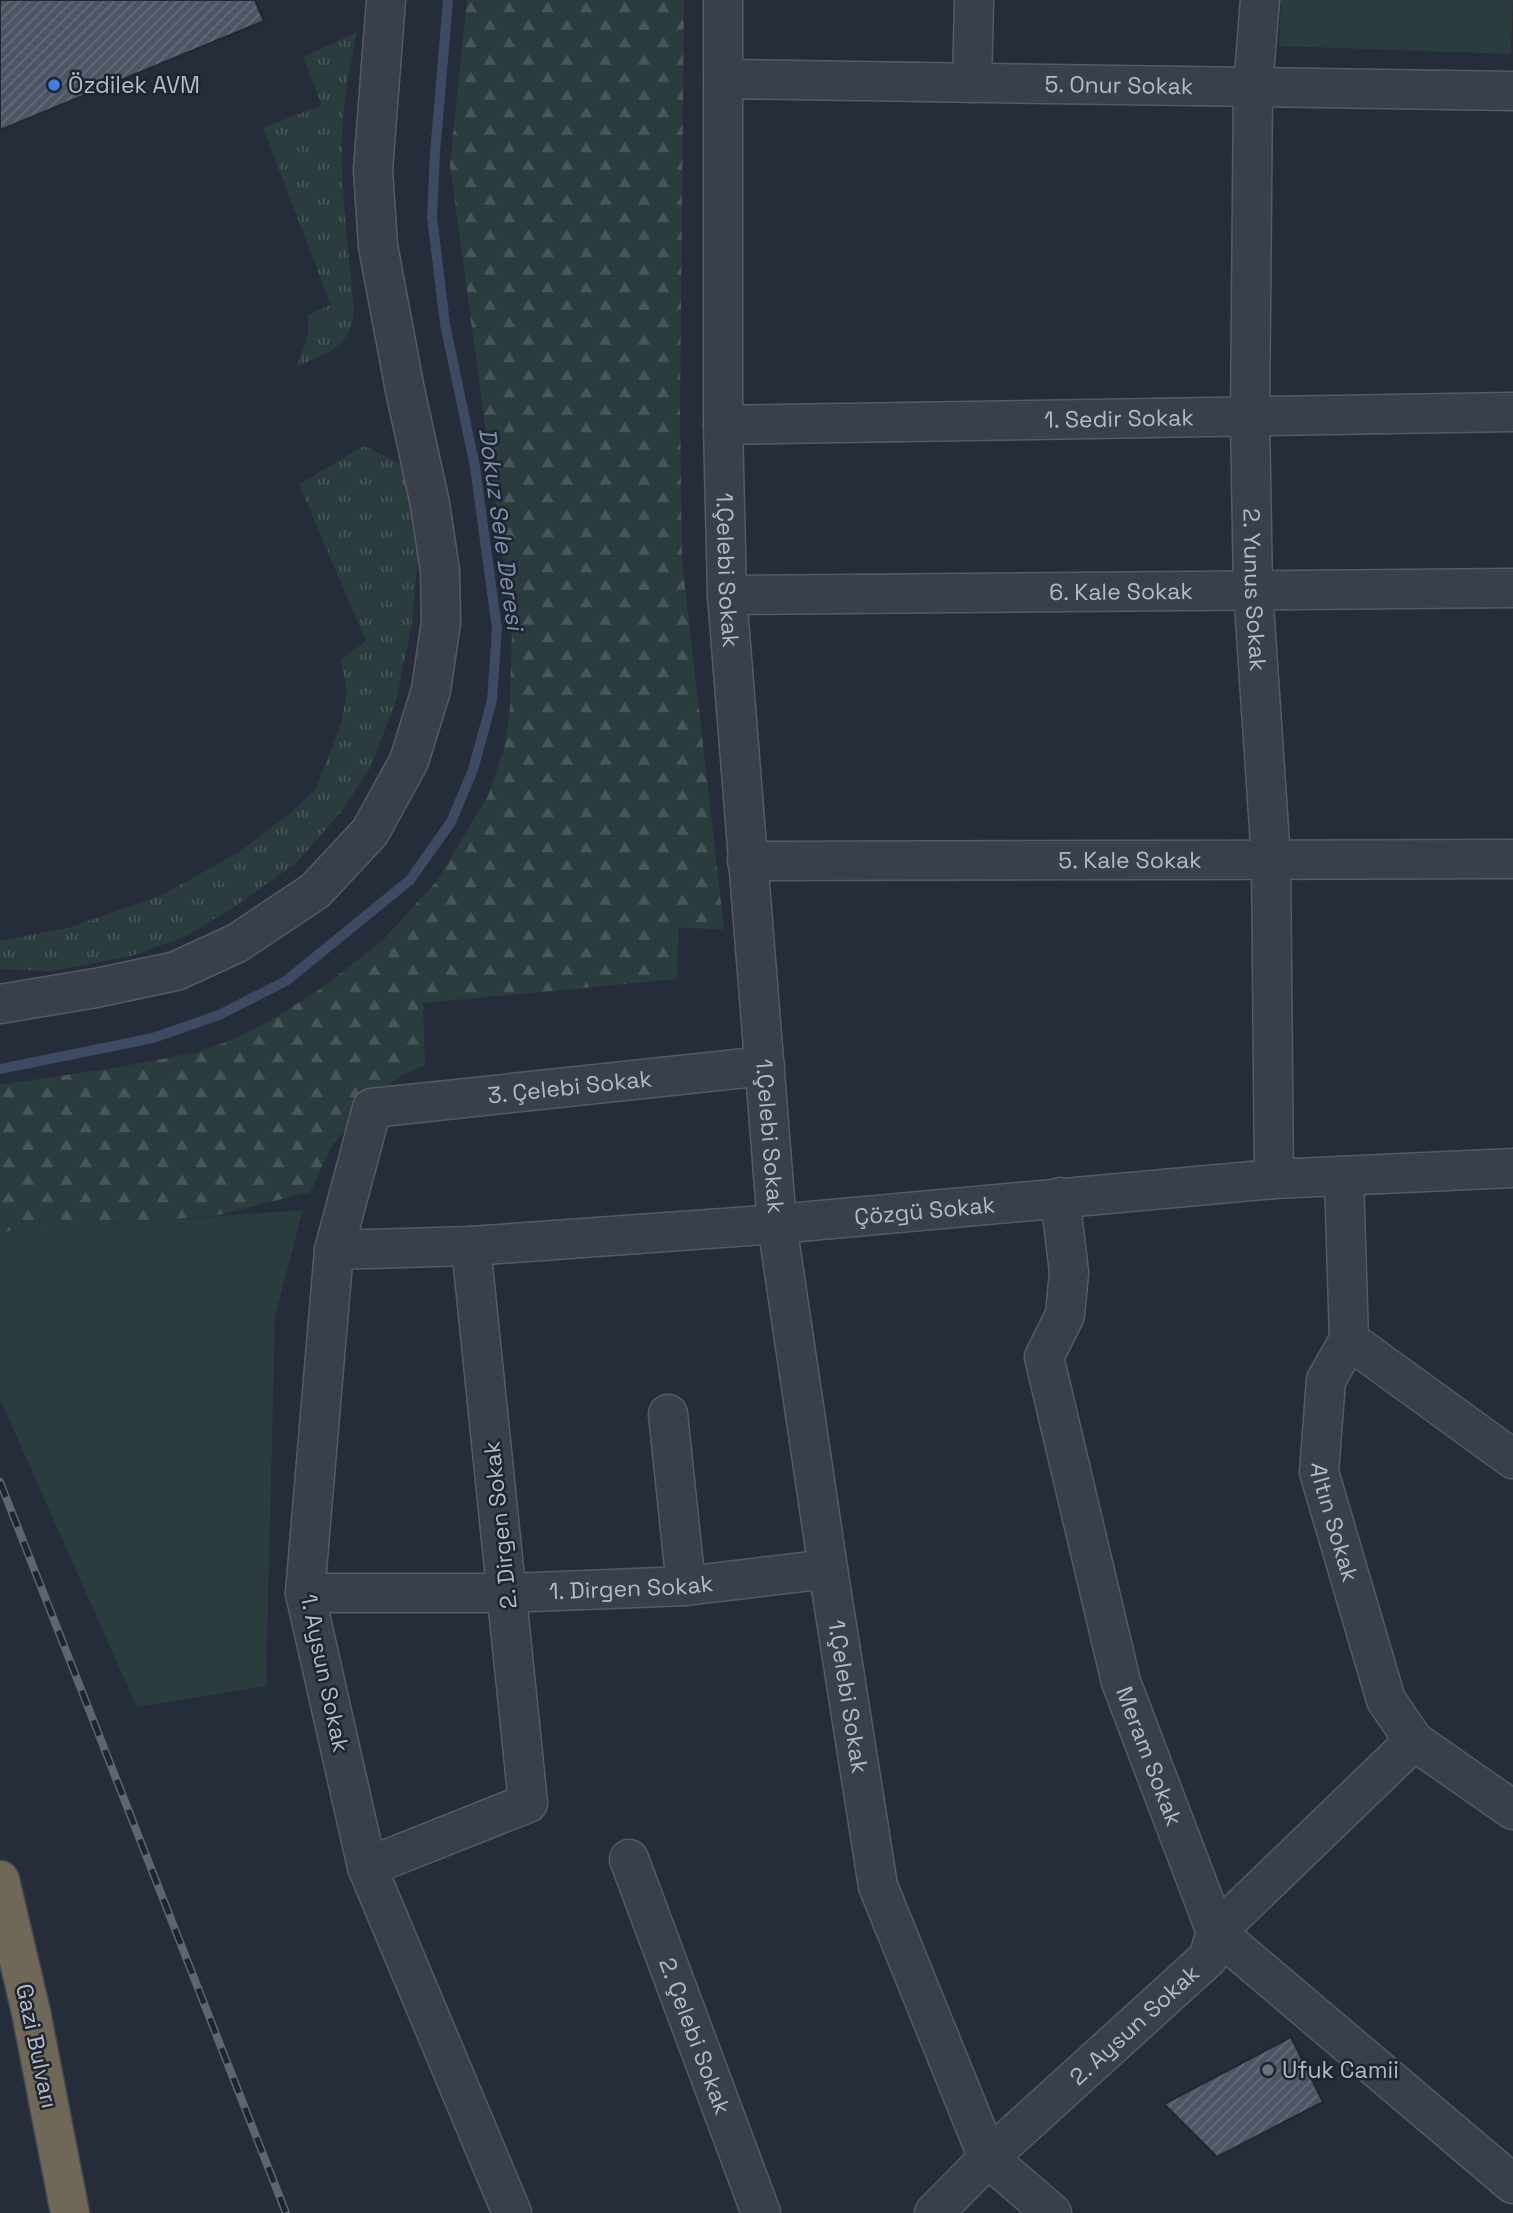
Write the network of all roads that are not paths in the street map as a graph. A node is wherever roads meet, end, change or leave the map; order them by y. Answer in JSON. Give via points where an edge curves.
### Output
{"nodes":[{"id":1,"x":386,"y":0,"type":"edge"},
{"id":2,"x":723,"y":0,"type":"edge"},
{"id":3,"x":974,"y":0,"type":"edge"},
{"id":4,"x":1260,"y":0,"type":"edge"},
{"id":5,"x":723,"y":79,"type":"junction"},
{"id":6,"x":972,"y":83,"type":"junction"},
{"id":7,"x":1253,"y":87,"type":"junction"},
{"id":8,"x":1513,"y":91,"type":"edge"},
{"id":9,"x":1513,"y":412,"type":"edge"},
{"id":10,"x":1250,"y":417,"type":"junction"},
{"id":11,"x":723,"y":425,"type":"junction"},
{"id":12,"x":1513,"y":588,"type":"edge"},
{"id":13,"x":1253,"y":590,"type":"junction"},
{"id":14,"x":727,"y":595,"type":"junction"},
{"id":15,"x":1271,"y":859,"type":"junction"},
{"id":16,"x":1513,"y":859,"type":"edge"},
{"id":17,"x":747,"y":861,"type":"junction"},
{"id":18,"x":0,"y":1004,"type":"edge"},
{"id":19,"x":765,"y":1066,"type":"junction"},
{"id":20,"x":372,"y":1108,"type":"joint"},
{"id":21,"x":1513,"y":1168,"type":"edge"},
{"id":22,"x":1343,"y":1176,"type":"junction"},
{"id":23,"x":1274,"y":1179,"type":"junction"},
{"id":24,"x":1060,"y":1197,"type":"junction"},
{"id":25,"x":777,"y":1224,"type":"junction"},
{"id":26,"x":471,"y":1246,"type":"junction"},
{"id":27,"x":334,"y":1250,"type":"junction"},
{"id":28,"x":1349,"y":1340,"type":"junction"},
{"id":29,"x":668,"y":1414,"type":"dead end"},
{"id":30,"x":1513,"y":1459,"type":"edge"},
{"id":31,"x":828,"y":1569,"type":"junction"},
{"id":32,"x":686,"y":1586,"type":"junction"},
{"id":33,"x":305,"y":1593,"type":"junction"},
{"id":34,"x":506,"y":1593,"type":"junction"},
{"id":35,"x":1414,"y":1741,"type":"junction"},
{"id":36,"x":1513,"y":1810,"type":"edge"},
{"id":37,"x":629,"y":1859,"type":"dead end"},
{"id":38,"x":367,"y":1867,"type":"junction"},
{"id":39,"x":0,"y":1880,"type":"edge"},
{"id":40,"x":1216,"y":1932,"type":"junction"},
{"id":41,"x":988,"y":2158,"type":"junction"},
{"id":42,"x":1513,"y":2185,"type":"edge"},
{"id":43,"x":70,"y":2213,"type":"edge"},
{"id":44,"x":512,"y":2213,"type":"edge"},
{"id":45,"x":761,"y":2213,"type":"edge"},
{"id":46,"x":934,"y":2213,"type":"edge"},
{"id":47,"x":1052,"y":2213,"type":"edge"}],
"edges":[{"from":1,"to":18,"type":"street","via":[[373,170],[378,246],[440,571],[441,622],[431,690],[410,761],[370,832],[315,891],[237,943],[176,971]]},
{"from":2,"to":5,"type":"street","name":"1.Çelebi Sokak"},
{"from":3,"to":6,"type":"street"},
{"from":4,"to":7,"type":"street","name":"2. Yunus Sokak"},
{"from":5,"to":6,"type":"street","name":"5. Onur Sokak"},
{"from":5,"to":11,"type":"street","name":"1.Çelebi Sokak"},
{"from":6,"to":7,"type":"street","name":"5. Onur Sokak"},
{"from":7,"to":8,"type":"street","name":"5. Onur Sokak"},
{"from":7,"to":10,"type":"street","name":"2. Yunus Sokak"},
{"from":9,"to":10,"type":"street","name":"1. Sedir Sokak"},
{"from":10,"to":11,"type":"street","name":"1. Sedir Sokak"},
{"from":10,"to":13,"type":"street","name":"2. Yunus Sokak"},
{"from":11,"to":14,"type":"street","name":"1.Çelebi Sokak"},
{"from":12,"to":13,"type":"street","name":"6. Kale Sokak"},
{"from":13,"to":14,"type":"street","name":"6. Kale Sokak"},
{"from":13,"to":15,"type":"street","name":"2. Yunus Sokak"},
{"from":14,"to":17,"type":"street","name":"1.Çelebi Sokak"},
{"from":15,"to":16,"type":"street","name":"5. Kale Sokak"},
{"from":15,"to":17,"type":"street","name":"5. Kale Sokak"},
{"from":15,"to":23,"type":"street","name":"2. Yunus Sokak"},
{"from":17,"to":19,"type":"street","name":"1.Çelebi Sokak"},
{"from":19,"to":20,"type":"street","name":"3. Çelebi Sokak"},
{"from":19,"to":25,"type":"street","name":"1.Çelebi Sokak"},
{"from":20,"to":27,"type":"street","name":"1. Aysun Sokak"},
{"from":21,"to":22,"type":"street","name":"Çözgü Sokak"},
{"from":22,"to":23,"type":"street","name":"Çözgü Sokak"},
{"from":22,"to":28,"type":"street"},
{"from":23,"to":24,"type":"street","name":"Çözgü Sokak"},
{"from":24,"to":25,"type":"street","name":"Çözgü Sokak"},
{"from":24,"to":40,"type":"street","name":"Meram Sokak","via":[[1069,1272],[1065,1315],[1044,1357],[1121,1682]]},
{"from":25,"to":26,"type":"street","name":"Çözgü Sokak"},
{"from":25,"to":31,"type":"street","name":"1.Çelebi Sokak"},
{"from":26,"to":27,"type":"street","name":"Çözgü Sokak"},
{"from":26,"to":34,"type":"street","name":"2. Dirgen Sokak"},
{"from":27,"to":33,"type":"street","name":"1. Aysun Sokak"},
{"from":28,"to":30,"type":"street"},
{"from":28,"to":35,"type":"street","name":"Altın Sokak","via":[[1326,1380],[1318,1472],[1386,1700]]},
{"from":29,"to":32,"type":"street"},
{"from":31,"to":32,"type":"street","name":"1. Dirgen Sokak"},
{"from":31,"to":41,"type":"street","name":"1.Çelebi Sokak","via":[[878,1886]]},
{"from":32,"to":34,"type":"street","name":"1. Dirgen Sokak"},
{"from":33,"to":34,"type":"street","name":"1. Dirgen Sokak"},
{"from":33,"to":38,"type":"street","name":"1. Aysun Sokak"},
{"from":34,"to":38,"type":"street","name":"2. Dirgen Sokak","via":[[528,1803]]},
{"from":35,"to":36,"type":"street","name":"Altın Sokak"},
{"from":35,"to":40,"type":"street","name":"2. Aysun Sokak"},
{"from":37,"to":45,"type":"street","name":"2. Çelebi Sokak"},
{"from":38,"to":44,"type":"street","name":"1. Aysun Sokak"},
{"from":39,"to":43,"type":"highway","name":"Gazi Bulvarı"},
{"from":40,"to":41,"type":"street","name":"2. Aysun Sokak","via":[[1208,1958]]},
{"from":40,"to":42,"type":"street","name":"Meram Sokak"},
{"from":41,"to":46,"type":"street","name":"2. Aysun Sokak"},
{"from":41,"to":47,"type":"street","name":"1.Çelebi Sokak"}]}
